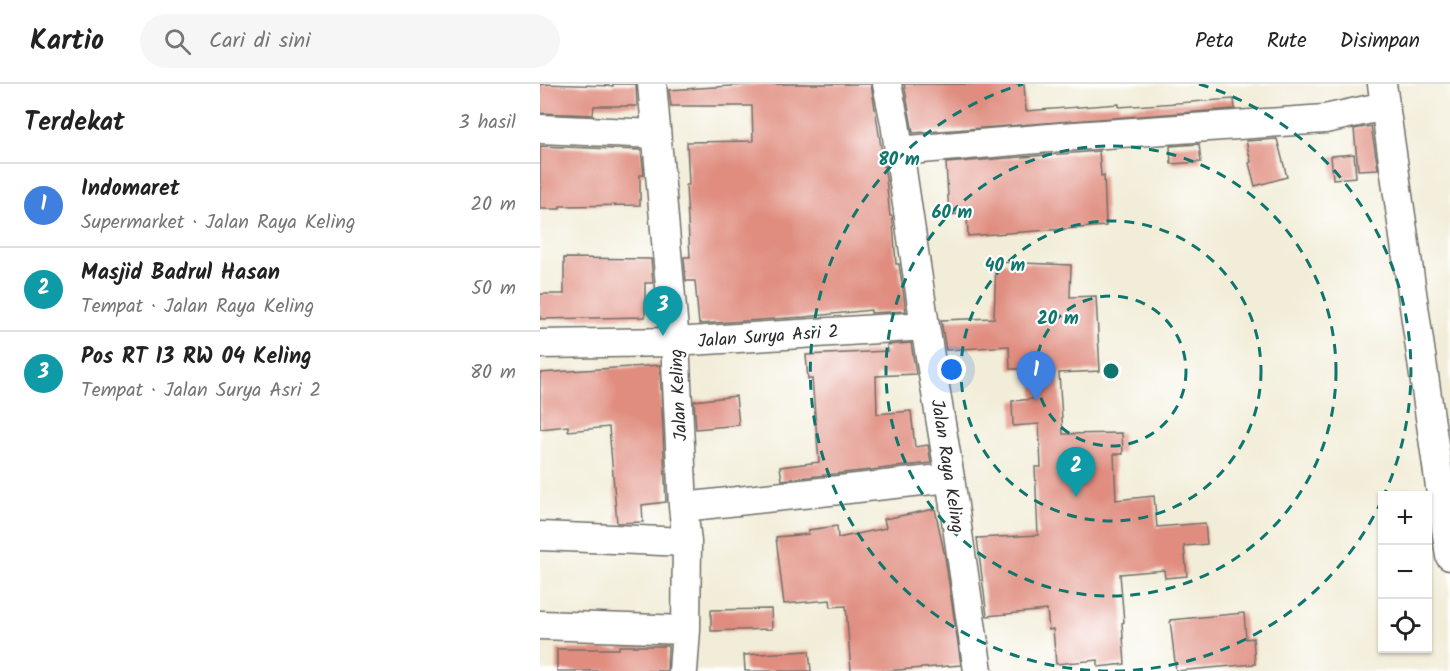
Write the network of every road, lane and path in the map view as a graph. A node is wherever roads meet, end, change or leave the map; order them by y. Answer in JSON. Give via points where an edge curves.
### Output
{"nodes":[{"id":1,"x":652,"y":84,"type":"edge"},
{"id":2,"x":887,"y":84,"type":"edge"},
{"id":3,"x":1383,"y":95,"type":"edge"},
{"id":4,"x":540,"y":129,"type":"edge"},
{"id":5,"x":656,"y":134,"type":"junction"},
{"id":6,"x":898,"y":151,"type":"junction"},
{"id":7,"x":924,"y":326,"type":"junction"},
{"id":8,"x":675,"y":342,"type":"junction"},
{"id":9,"x":540,"y":344,"type":"edge"},
{"id":10,"x":950,"y":477,"type":"junction"},
{"id":11,"x":683,"y":507,"type":"junction"},
{"id":12,"x":540,"y":536,"type":"edge"},
{"id":13,"x":687,"y":542,"type":"junction"},
{"id":14,"x":1450,"y":556,"type":"edge"},
{"id":15,"x":540,"y":625,"type":"edge"},
{"id":16,"x":686,"y":630,"type":"junction"},
{"id":17,"x":683,"y":671,"type":"edge"},
{"id":18,"x":978,"y":671,"type":"edge"}],
"edges":[{"from":1,"to":5,"type":"street","name":"Jalan Keling"},
{"from":2,"to":6,"type":"street","name":"Jalan Raya Keling"},
{"from":3,"to":6,"type":"street","via":[[1325,119]]},
{"from":3,"to":14,"type":"street"},
{"from":4,"to":5,"type":"street"},
{"from":5,"to":8,"type":"street","name":"Jalan Keling"},
{"from":6,"to":7,"type":"street","name":"Jalan Raya Keling"},
{"from":7,"to":8,"type":"street","name":"Jalan Surya Asri 2"},
{"from":7,"to":10,"type":"street","name":"Jalan Raya Keling"},
{"from":8,"to":9,"type":"street","name":"Jalan Surya Asri 2"},
{"from":8,"to":11,"type":"street","name":"Jalan Keling"},
{"from":10,"to":11,"type":"street"},
{"from":10,"to":18,"type":"street","name":"Jalan Raya Keling"},
{"from":11,"to":13,"type":"street","name":"Jalan Keling"},
{"from":12,"to":13,"type":"street"},
{"from":13,"to":16,"type":"street","name":"Jalan Keling"},
{"from":15,"to":16,"type":"street"},
{"from":16,"to":17,"type":"street","name":"Jalan Keling"}]}
